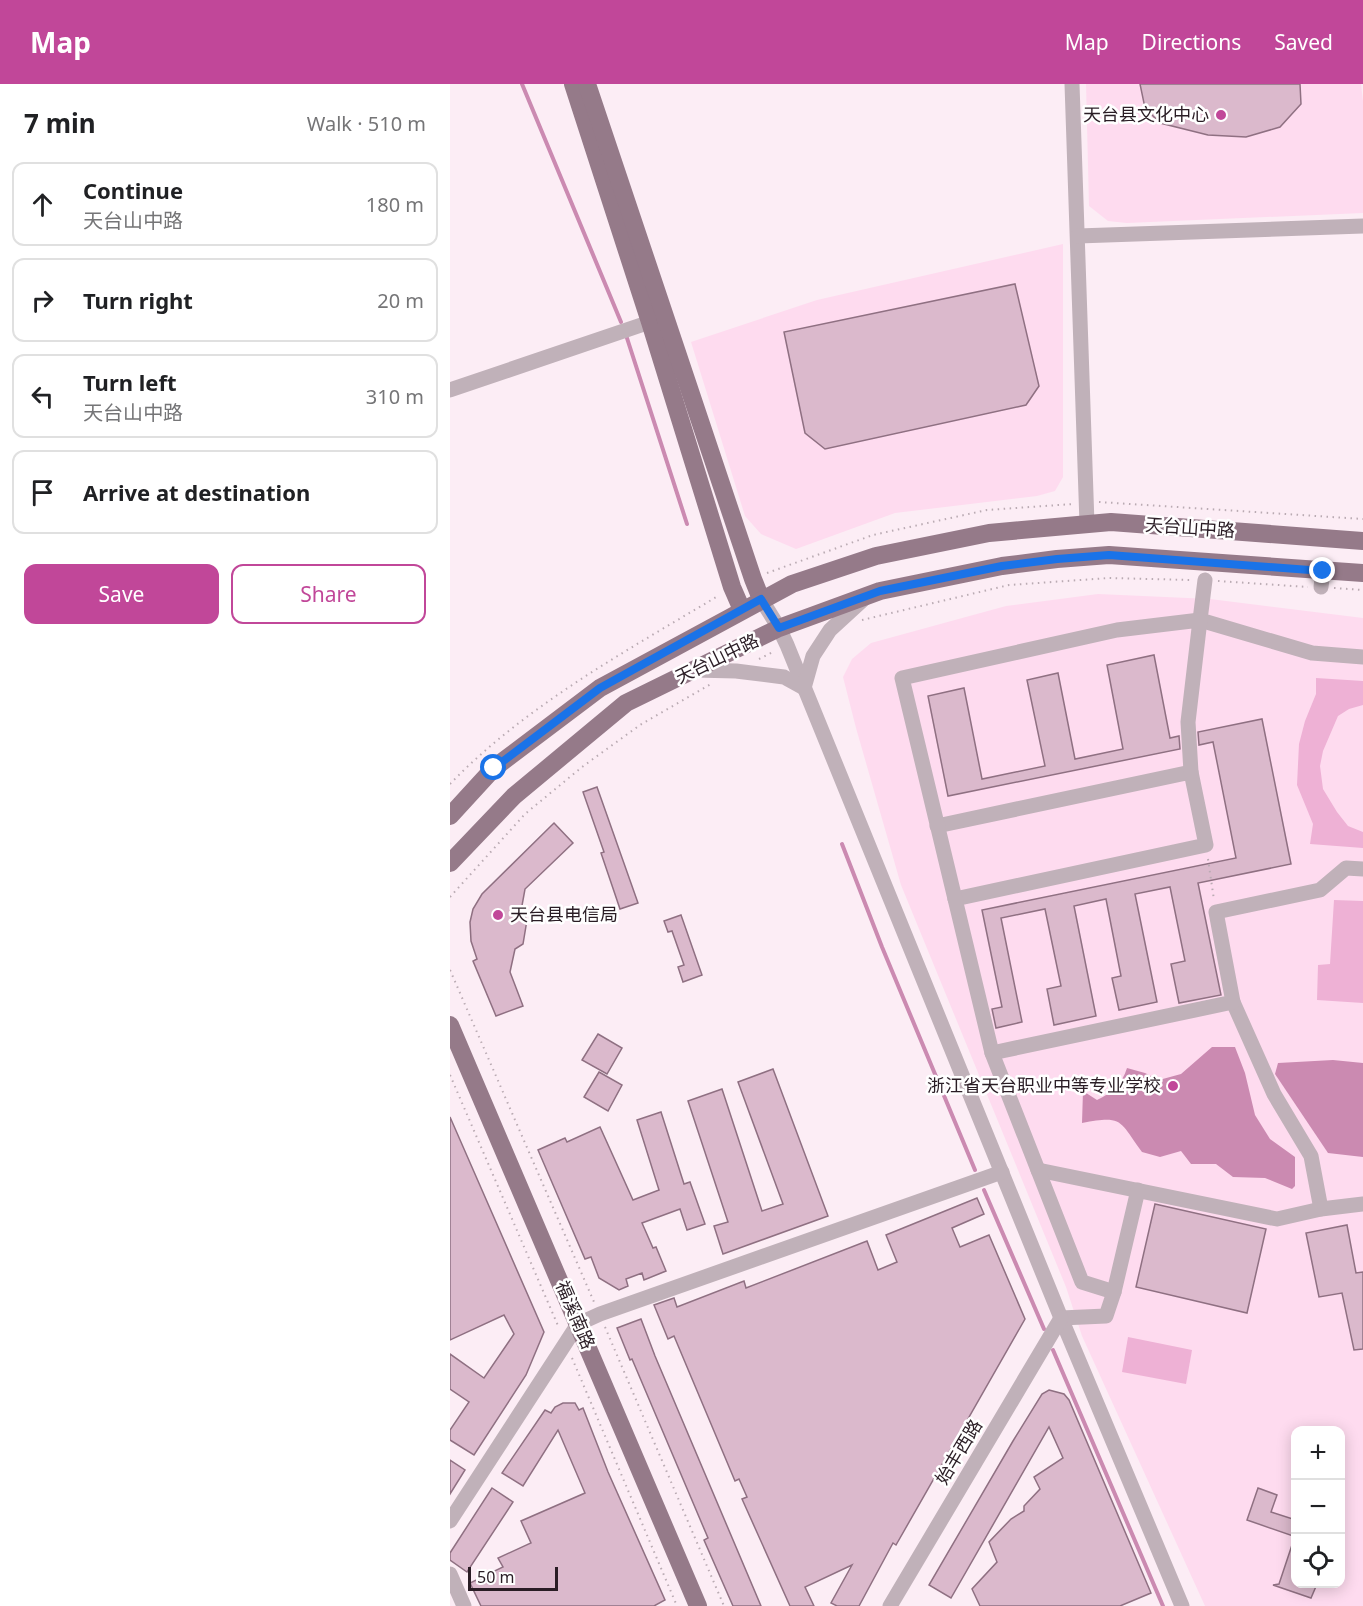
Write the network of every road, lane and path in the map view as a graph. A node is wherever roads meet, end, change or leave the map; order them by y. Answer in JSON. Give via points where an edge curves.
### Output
{"nodes":[{"id":1,"x":573,"y":84,"type":"edge"},
{"id":2,"x":587,"y":84,"type":"edge"},
{"id":3,"x":1072,"y":84,"type":"edge"},
{"id":4,"x":1363,"y":226,"type":"edge"},
{"id":5,"x":1078,"y":236,"type":"junction"},
{"id":6,"x":650,"y":322,"type":"junction"},
{"id":7,"x":450,"y":390,"type":"edge"},
{"id":8,"x":1087,"y":524,"type":"junction"},
{"id":9,"x":1363,"y":541,"type":"edge"},
{"id":10,"x":1363,"y":573,"type":"edge"},
{"id":11,"x":1322,"y":579,"type":"junction"},
{"id":12,"x":1205,"y":580,"type":"junction"},
{"id":13,"x":1363,"y":590,"type":"edge"},
{"id":14,"x":868,"y":595,"type":"junction"},
{"id":15,"x":761,"y":599,"type":"junction"},
{"id":16,"x":742,"y":610,"type":"junction"},
{"id":17,"x":863,"y":620,"type":"dead end"},
{"id":18,"x":1200,"y":620,"type":"junction"},
{"id":19,"x":783,"y":636,"type":"junction"},
{"id":20,"x":1363,"y":657,"type":"edge"},
{"id":21,"x":694,"y":670,"type":"junction"},
{"id":22,"x":736,"y":671,"type":"junction"},
{"id":23,"x":804,"y":688,"type":"junction"},
{"id":24,"x":1191,"y":772,"type":"junction"},
{"id":25,"x":450,"y":816,"type":"edge"},
{"id":26,"x":938,"y":826,"type":"junction"},
{"id":27,"x":1206,"y":845,"type":"junction"},
{"id":28,"x":450,"y":863,"type":"edge"},
{"id":29,"x":1363,"y":869,"type":"edge"},
{"id":30,"x":450,"y":897,"type":"edge"},
{"id":31,"x":955,"y":899,"type":"junction"},
{"id":32,"x":1216,"y":912,"type":"junction"},
{"id":33,"x":450,"y":970,"type":"edge"},
{"id":34,"x":1233,"y":1002,"type":"junction"},
{"id":35,"x":450,"y":1025,"type":"edge"},
{"id":36,"x":992,"y":1053,"type":"junction"},
{"id":37,"x":1038,"y":1170,"type":"junction"},
{"id":38,"x":1002,"y":1172,"type":"junction"},
{"id":39,"x":1138,"y":1190,"type":"junction"},
{"id":40,"x":1363,"y":1204,"type":"edge"},
{"id":41,"x":1321,"y":1209,"type":"junction"},
{"id":42,"x":1114,"y":1292,"type":"junction"},
{"id":43,"x":600,"y":1314,"type":"junction"},
{"id":44,"x":1061,"y":1318,"type":"junction"},
{"id":45,"x":579,"y":1324,"type":"junction"},
{"id":46,"x":450,"y":1521,"type":"edge"},
{"id":47,"x":450,"y":1574,"type":"edge"},
{"id":48,"x":464,"y":1606,"type":"edge"},
{"id":49,"x":698,"y":1606,"type":"edge"},
{"id":50,"x":723,"y":1606,"type":"edge"},
{"id":51,"x":890,"y":1606,"type":"edge"},
{"id":52,"x":1182,"y":1606,"type":"edge"}],
"edges":[{"from":1,"to":6,"type":"main road"},
{"from":2,"to":15,"type":"main road"},
{"from":3,"to":5,"type":"street"},
{"from":4,"to":5,"type":"street"},
{"from":5,"to":8,"type":"street"},
{"from":6,"to":7,"type":"street"},
{"from":6,"to":16,"type":"main road"},
{"from":8,"to":9,"type":"main road","name":"天台山中路","via":[[1111,522]]},
{"from":8,"to":15,"type":"main road","name":"天台山中路","via":[[989,533],[876,556],[792,584]]},
{"from":10,"to":11,"type":"main road","name":"天台山中路"},
{"from":11,"to":12,"type":"path"},
{"from":11,"to":13,"type":"path"},
{"from":11,"to":14,"type":"main road","name":"天台山中路","via":[[1109,555],[1002,566]]},
{"from":12,"to":17,"type":"path","via":[[1109,578],[1009,585]]},
{"from":12,"to":18,"type":"street"},
{"from":14,"to":19,"type":"main road","name":"天台山中路"},
{"from":14,"to":23,"type":"street","via":[[830,630],[813,656]]},
{"from":15,"to":16,"type":"main road","name":"天台山中路"},
{"from":15,"to":19,"type":"street"},
{"from":16,"to":25,"type":"main road","name":"天台山中路","via":[[600,688],[494,768]]},
{"from":18,"to":20,"type":"street","via":[[1312,653]]},
{"from":18,"to":24,"type":"street","via":[[1188,722]]},
{"from":18,"to":26,"type":"street","via":[[1117,630],[902,678]]},
{"from":19,"to":21,"type":"main road","name":"天台山中路"},
{"from":19,"to":22,"type":"path"},
{"from":19,"to":23,"type":"street"},
{"from":21,"to":22,"type":"street"},
{"from":21,"to":28,"type":"main road","name":"天台山中路","via":[[626,703],[514,796]]},
{"from":22,"to":23,"type":"street","via":[[784,677]]},
{"from":22,"to":30,"type":"path","via":[[640,725],[582,767],[525,814]]},
{"from":23,"to":38,"type":"street"},
{"from":24,"to":26,"type":"street"},
{"from":24,"to":27,"type":"street"},
{"from":26,"to":31,"type":"street"},
{"from":27,"to":31,"type":"street"},
{"from":27,"to":32,"type":"path"},
{"from":29,"to":32,"type":"street","via":[[1346,868],[1320,890]]},
{"from":31,"to":36,"type":"street"},
{"from":32,"to":34,"type":"street"},
{"from":33,"to":43,"type":"path"},
{"from":34,"to":36,"type":"street"},
{"from":34,"to":41,"type":"street","via":[[1274,1094],[1311,1156]]},
{"from":35,"to":45,"type":"main road","name":"福溪南路"},
{"from":36,"to":37,"type":"street"},
{"from":37,"to":39,"type":"street"},
{"from":37,"to":42,"type":"street","via":[[1082,1282]]},
{"from":38,"to":43,"type":"street"},
{"from":38,"to":44,"type":"street"},
{"from":39,"to":41,"type":"street","via":[[1277,1219]]},
{"from":39,"to":42,"type":"street"},
{"from":40,"to":41,"type":"street"},
{"from":42,"to":44,"type":"street","via":[[1106,1316]]},
{"from":43,"to":45,"type":"street"},
{"from":43,"to":50,"type":"path"},
{"from":44,"to":51,"type":"street","name":"始丰西路"},
{"from":44,"to":52,"type":"street"},
{"from":45,"to":46,"type":"street"},
{"from":45,"to":49,"type":"main road","name":"福溪南路"},
{"from":47,"to":48,"type":"street"}]}
